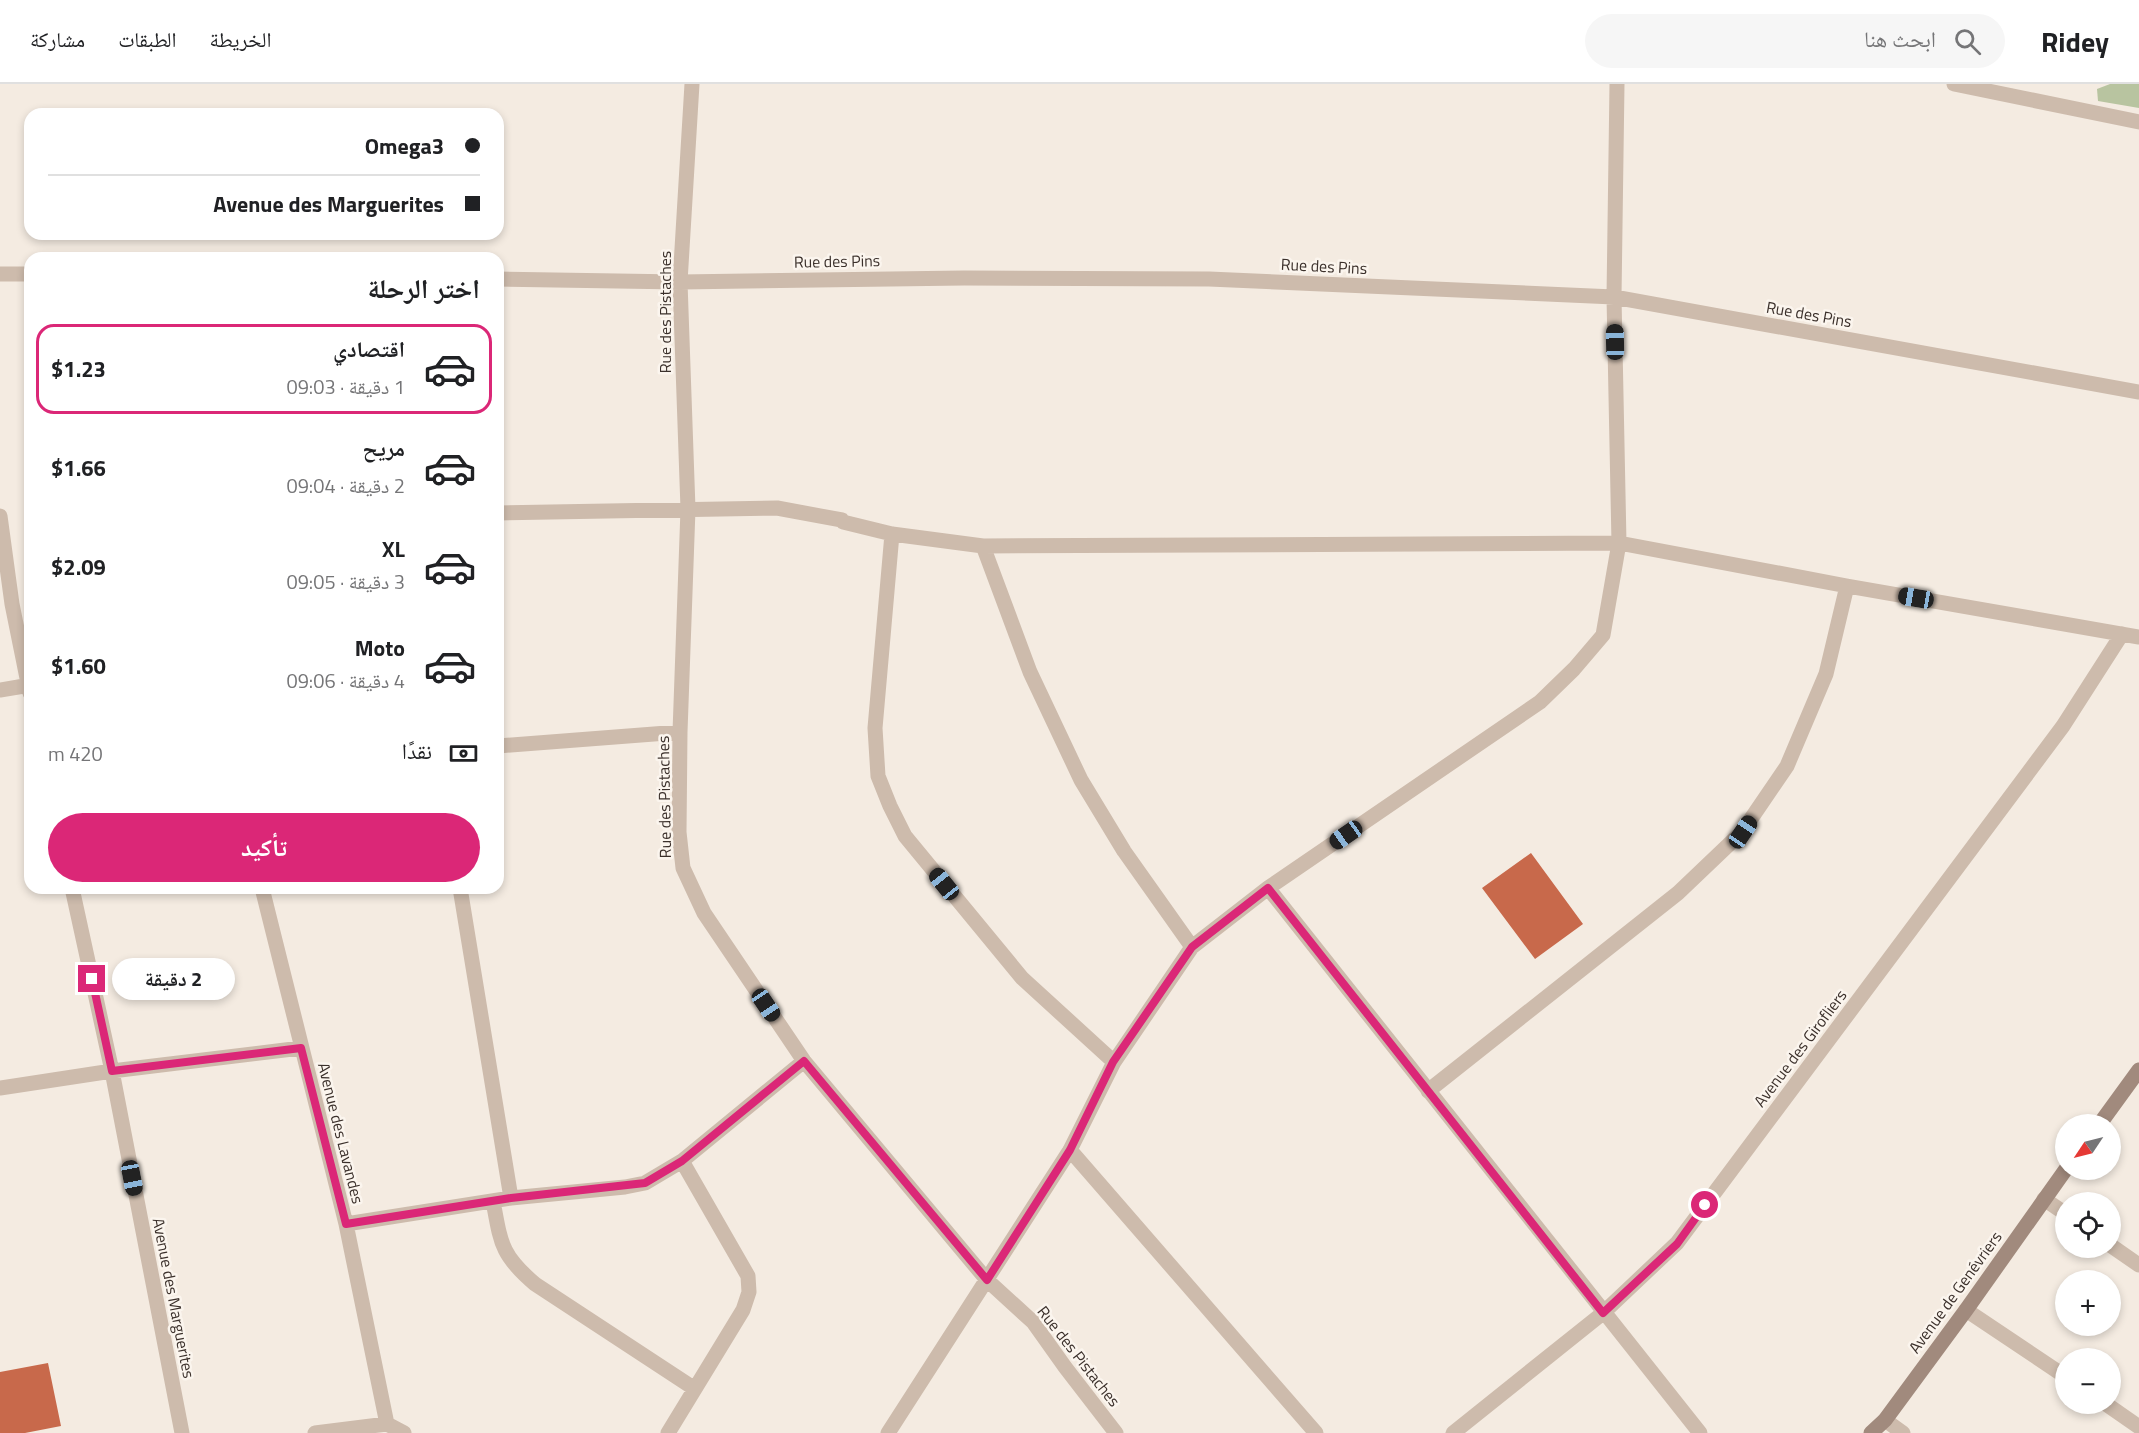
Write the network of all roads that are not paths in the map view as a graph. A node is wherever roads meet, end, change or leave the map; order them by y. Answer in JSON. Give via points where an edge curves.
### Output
{"nodes":[{"id":1,"x":692,"y":84,"type":"edge"},
{"id":2,"x":1617,"y":84,"type":"edge"},
{"id":3,"x":1957,"y":84,"type":"edge"},
{"id":4,"x":2139,"y":122,"type":"edge"},
{"id":5,"x":0,"y":274,"type":"edge"},
{"id":6,"x":24,"y":274,"type":"edge"},
{"id":7,"x":504,"y":279,"type":"edge"},
{"id":8,"x":680,"y":282,"type":"junction"},
{"id":9,"x":0,"y":284,"type":"edge"},
{"id":10,"x":1614,"y":297,"type":"junction"},
{"id":11,"x":2139,"y":392,"type":"edge"},
{"id":12,"x":688,"y":509,"type":"junction"},
{"id":13,"x":504,"y":513,"type":"edge"},
{"id":14,"x":0,"y":516,"type":"edge"},
{"id":15,"x":892,"y":534,"type":"junction"},
{"id":16,"x":1619,"y":543,"type":"junction"},
{"id":17,"x":983,"y":546,"type":"junction"},
{"id":18,"x":1847,"y":586,"type":"junction"},
{"id":19,"x":2122,"y":634,"type":"junction"},
{"id":20,"x":2139,"y":637,"type":"edge"},
{"id":21,"x":24,"y":663,"type":"edge"},
{"id":22,"x":24,"y":688,"type":"edge"},
{"id":23,"x":0,"y":690,"type":"edge"},
{"id":24,"x":680,"y":732,"type":"junction"},
{"id":25,"x":504,"y":746,"type":"edge"},
{"id":26,"x":1268,"y":888,"type":"junction"},
{"id":27,"x":73,"y":894,"type":"edge"},
{"id":28,"x":263,"y":894,"type":"edge"},
{"id":29,"x":461,"y":894,"type":"edge"},
{"id":30,"x":1192,"y":947,"type":"junction"},
{"id":31,"x":301,"y":1048,"type":"junction"},
{"id":32,"x":804,"y":1061,"type":"junction"},
{"id":33,"x":1113,"y":1062,"type":"junction"},
{"id":34,"x":112,"y":1071,"type":"junction"},
{"id":35,"x":2137,"y":1078,"type":"edge"},
{"id":36,"x":0,"y":1088,"type":"edge"},
{"id":37,"x":1428,"y":1091,"type":"junction"},
{"id":38,"x":2108,"y":1114,"type":"edge"},
{"id":39,"x":1070,"y":1150,"type":"junction"},
{"id":40,"x":682,"y":1161,"type":"junction"},
{"id":41,"x":2058,"y":1180,"type":"edge"},
{"id":42,"x":511,"y":1198,"type":"junction"},
{"id":43,"x":2044,"y":1198,"type":"junction"},
{"id":44,"x":493,"y":1202,"type":"junction"},
{"id":45,"x":2055,"y":1206,"type":"edge"},
{"id":46,"x":346,"y":1224,"type":"junction"},
{"id":47,"x":2121,"y":1253,"type":"edge"},
{"id":48,"x":2139,"y":1265,"type":"edge"},
{"id":49,"x":987,"y":1280,"type":"junction"},
{"id":50,"x":1966,"y":1310,"type":"junction"},
{"id":51,"x":1603,"y":1313,"type":"junction"},
{"id":52,"x":2055,"y":1370,"type":"edge"},
{"id":53,"x":695,"y":1389,"type":"junction"},
{"id":54,"x":2121,"y":1414,"type":"edge"},
{"id":55,"x":1885,"y":1420,"type":"junction"},
{"id":56,"x":387,"y":1424,"type":"junction"},
{"id":57,"x":2139,"y":1426,"type":"edge"},
{"id":58,"x":182,"y":1433,"type":"edge"},
{"id":59,"x":315,"y":1433,"type":"edge"},
{"id":60,"x":404,"y":1433,"type":"edge"},
{"id":61,"x":668,"y":1433,"type":"edge"},
{"id":62,"x":888,"y":1433,"type":"edge"},
{"id":63,"x":1116,"y":1433,"type":"edge"},
{"id":64,"x":1317,"y":1433,"type":"edge"},
{"id":65,"x":1453,"y":1433,"type":"edge"},
{"id":66,"x":1700,"y":1433,"type":"edge"},
{"id":67,"x":1871,"y":1433,"type":"edge"},
{"id":68,"x":1903,"y":1433,"type":"edge"}],
"edges":[{"from":1,"to":8,"type":"street","name":"Rue des Pistaches"},
{"from":2,"to":10,"type":"street"},
{"from":3,"to":4,"type":"street"},
{"from":5,"to":6,"type":"street"},
{"from":5,"to":9,"type":"street"},
{"from":7,"to":8,"type":"street","name":"Rue des Pins"},
{"from":8,"to":10,"type":"street","name":"Rue des Pins","via":[[1209,279]]},
{"from":8,"to":12,"type":"street","name":"Rue des Pistaches"},
{"from":10,"to":11,"type":"street","name":"Rue des Pins"},
{"from":10,"to":16,"type":"street"},
{"from":12,"to":13,"type":"street"},
{"from":12,"to":15,"type":"street","via":[[777,508]]},
{"from":12,"to":24,"type":"street","name":"Rue des Pistaches"},
{"from":14,"to":21,"type":"street"},
{"from":15,"to":17,"type":"street"},
{"from":15,"to":33,"type":"street","via":[[875,728],[878,776],[890,807],[905,836],[1022,978]]},
{"from":16,"to":17,"type":"street"},
{"from":16,"to":18,"type":"street"},
{"from":16,"to":26,"type":"street","via":[[1603,635],[1574,669],[1540,702]]},
{"from":17,"to":30,"type":"street","via":[[1030,672],[1081,780]]},
{"from":18,"to":19,"type":"street"},
{"from":18,"to":37,"type":"street","via":[[1826,674],[1787,766],[1743,832],[1678,892]]},
{"from":19,"to":20,"type":"street"},
{"from":19,"to":51,"type":"street","name":"Avenue des Girofliers","via":[[2062,726],[1677,1244]]},
{"from":22,"to":23,"type":"street"},
{"from":24,"to":25,"type":"street"},
{"from":24,"to":32,"type":"street","name":"Rue des Pistaches","via":[[679,832],[683,868],[704,913]]},
{"from":26,"to":30,"type":"street"},
{"from":26,"to":37,"type":"street"},
{"from":27,"to":34,"type":"street","name":"Avenue des Marguerites"},
{"from":28,"to":31,"type":"street","name":"Avenue des Lavandes"},
{"from":29,"to":42,"type":"street"},
{"from":30,"to":33,"type":"street"},
{"from":31,"to":34,"type":"street"},
{"from":31,"to":46,"type":"street","name":"Avenue des Lavandes"},
{"from":32,"to":40,"type":"street"},
{"from":32,"to":49,"type":"street","name":"Rue des Pistaches"},
{"from":33,"to":39,"type":"street"},
{"from":34,"to":36,"type":"street"},
{"from":34,"to":58,"type":"street","name":"Avenue des Marguerites"},
{"from":35,"to":38,"type":"street"},
{"from":37,"to":51,"type":"street"},
{"from":39,"to":49,"type":"street"},
{"from":39,"to":64,"type":"street"},
{"from":40,"to":42,"type":"street","via":[[645,1183]]},
{"from":40,"to":53,"type":"street","via":[[748,1276],[749,1292],[743,1310]]},
{"from":41,"to":43,"type":"street","name":"Avenue de Genévriers"},
{"from":42,"to":44,"type":"street"},
{"from":43,"to":45,"type":"street"},
{"from":43,"to":50,"type":"street","name":"Avenue de Genévriers"},
{"from":44,"to":46,"type":"street"},
{"from":44,"to":53,"type":"street","via":[[500,1239],[515,1267]]},
{"from":46,"to":56,"type":"street","name":"Avenue des Lavandes"},
{"from":47,"to":48,"type":"street"},
{"from":49,"to":62,"type":"street"},
{"from":49,"to":63,"type":"street","name":"Rue des Pistaches","via":[[1034,1322]]},
{"from":50,"to":52,"type":"street"},
{"from":50,"to":55,"type":"street","name":"Avenue de Genévriers"},
{"from":51,"to":65,"type":"street","name":"Avenue des Girofliers"},
{"from":51,"to":66,"type":"street"},
{"from":53,"to":61,"type":"street"},
{"from":54,"to":57,"type":"street"},
{"from":55,"to":67,"type":"street","name":"Avenue de Genévriers"},
{"from":55,"to":68,"type":"street"},
{"from":56,"to":59,"type":"street"},
{"from":56,"to":60,"type":"street"}]}
